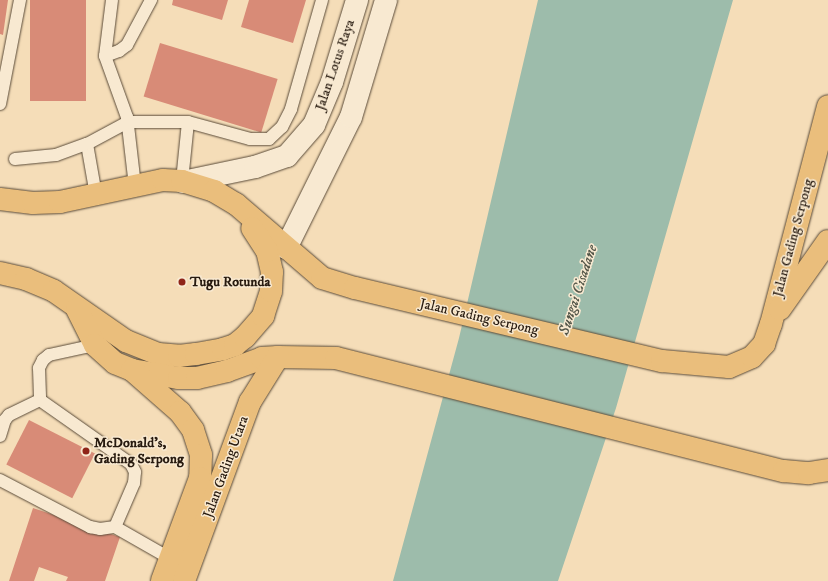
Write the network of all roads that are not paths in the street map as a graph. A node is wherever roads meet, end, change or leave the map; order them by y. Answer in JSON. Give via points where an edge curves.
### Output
{"nodes":[{"id":1,"x":20,"y":0,"type":"edge"},
{"id":2,"x":112,"y":0,"type":"edge"},
{"id":3,"x":151,"y":0,"type":"edge"},
{"id":4,"x":322,"y":0,"type":"edge"},
{"id":5,"x":357,"y":0,"type":"edge"},
{"id":6,"x":386,"y":0,"type":"edge"},
{"id":7,"x":105,"y":56,"type":"junction"},
{"id":8,"x":0,"y":104,"type":"edge"},
{"id":9,"x":828,"y":106,"type":"edge"},
{"id":10,"x":128,"y":122,"type":"junction"},
{"id":11,"x":188,"y":122,"type":"junction"},
{"id":12,"x":314,"y":125,"type":"junction"},
{"id":13,"x":87,"y":144,"type":"junction"},
{"id":14,"x":336,"y":147,"type":"junction"},
{"id":15,"x":15,"y":159,"type":"dead end"},
{"id":16,"x":182,"y":181,"type":"junction"},
{"id":17,"x":134,"y":186,"type":"junction"},
{"id":18,"x":96,"y":195,"type":"junction"},
{"id":19,"x":0,"y":199,"type":"edge"},
{"id":20,"x":241,"y":210,"type":"junction"},
{"id":21,"x":828,"y":241,"type":"edge"},
{"id":22,"x":286,"y":248,"type":"junction"},
{"id":23,"x":0,"y":273,"type":"edge"},
{"id":24,"x":77,"y":309,"type":"junction"},
{"id":25,"x":771,"y":324,"type":"junction"},
{"id":26,"x":95,"y":345,"type":"junction"},
{"id":27,"x":270,"y":358,"type":"junction"},
{"id":28,"x":132,"y":370,"type":"junction"},
{"id":29,"x":40,"y":400,"type":"junction"},
{"id":30,"x":0,"y":436,"type":"edge"},
{"id":31,"x":828,"y":470,"type":"edge"},
{"id":32,"x":0,"y":480,"type":"edge"},
{"id":33,"x":115,"y":527,"type":"junction"},
{"id":34,"x":171,"y":559,"type":"junction"},
{"id":35,"x":162,"y":581,"type":"edge"},
{"id":36,"x":184,"y":581,"type":"edge"}],
"edges":[{"from":1,"to":8,"type":"lane"},
{"from":2,"to":7,"type":"lane"},
{"from":3,"to":7,"type":"lane","via":[[127,45]]},
{"from":4,"to":11,"type":"lane","via":[[291,109],[282,127],[269,139],[250,139]]},
{"from":5,"to":12,"type":"street","name":"Jalan Lotus Raya","via":[[332,82]]},
{"from":6,"to":14,"type":"street","name":"Jalan Lotus Raya","via":[[351,117]]},
{"from":7,"to":10,"type":"lane"},
{"from":9,"to":25,"type":"main road","name":"Jalan Gading Serpong"},
{"from":10,"to":11,"type":"lane"},
{"from":10,"to":13,"type":"lane"},
{"from":10,"to":17,"type":"lane"},
{"from":11,"to":16,"type":"lane"},
{"from":12,"to":14,"type":"street"},
{"from":12,"to":16,"type":"street","name":"Jalan Lotus Raya","via":[[287,156],[255,167]]},
{"from":13,"to":15,"type":"lane","via":[[56,155]]},
{"from":13,"to":18,"type":"lane"},
{"from":14,"to":22,"type":"street","name":"Jalan Lotus Raya"},
{"from":16,"to":17,"type":"main road","name":"Jalan Gading Serpong","via":[[164,180]]},
{"from":16,"to":20,"type":"main road","name":"Jalan Gading Serpong","via":[[214,191]]},
{"from":17,"to":18,"type":"main road","name":"Jalan Gading Serpong"},
{"from":18,"to":19,"type":"main road","name":"Jalan Gading Serpong","via":[[46,203]]},
{"from":20,"to":22,"type":"main road","name":"Jalan Gading Serpong"},
{"from":20,"to":24,"type":"main road","via":[[267,251],[272,272],[271,291],[263,316],[235,345],[180,356],[158,354],[126,341]]},
{"from":21,"to":25,"type":"main road"},
{"from":22,"to":25,"type":"main road","name":"Jalan Gading Serpong","via":[[322,278],[355,288],[662,361],[729,367],[741,363],[752,357],[764,344]]},
{"from":23,"to":24,"type":"main road","via":[[26,279],[47,288]]},
{"from":24,"to":26,"type":"main road"},
{"from":26,"to":28,"type":"main road","via":[[115,363]]},
{"from":26,"to":29,"type":"lane","via":[[49,355],[43,360],[39,368]]},
{"from":27,"to":28,"type":"main road","via":[[197,378],[179,378]]},
{"from":27,"to":31,"type":"main road","via":[[336,358],[784,471],[809,473]]},
{"from":27,"to":36,"type":"main road","name":"Jalan Gading Utara","via":[[250,402]]},
{"from":28,"to":34,"type":"main road","name":"Jalan Gading Utara","via":[[180,412],[193,430],[201,455],[200,478]]},
{"from":29,"to":30,"type":"lane","via":[[9,415]]},
{"from":29,"to":33,"type":"lane","via":[[131,464],[135,472],[134,482]]},
{"from":32,"to":33,"type":"lane","via":[[90,527]]},
{"from":33,"to":34,"type":"lane"},
{"from":34,"to":35,"type":"main road","name":"Jalan Gading Utara"}]}
